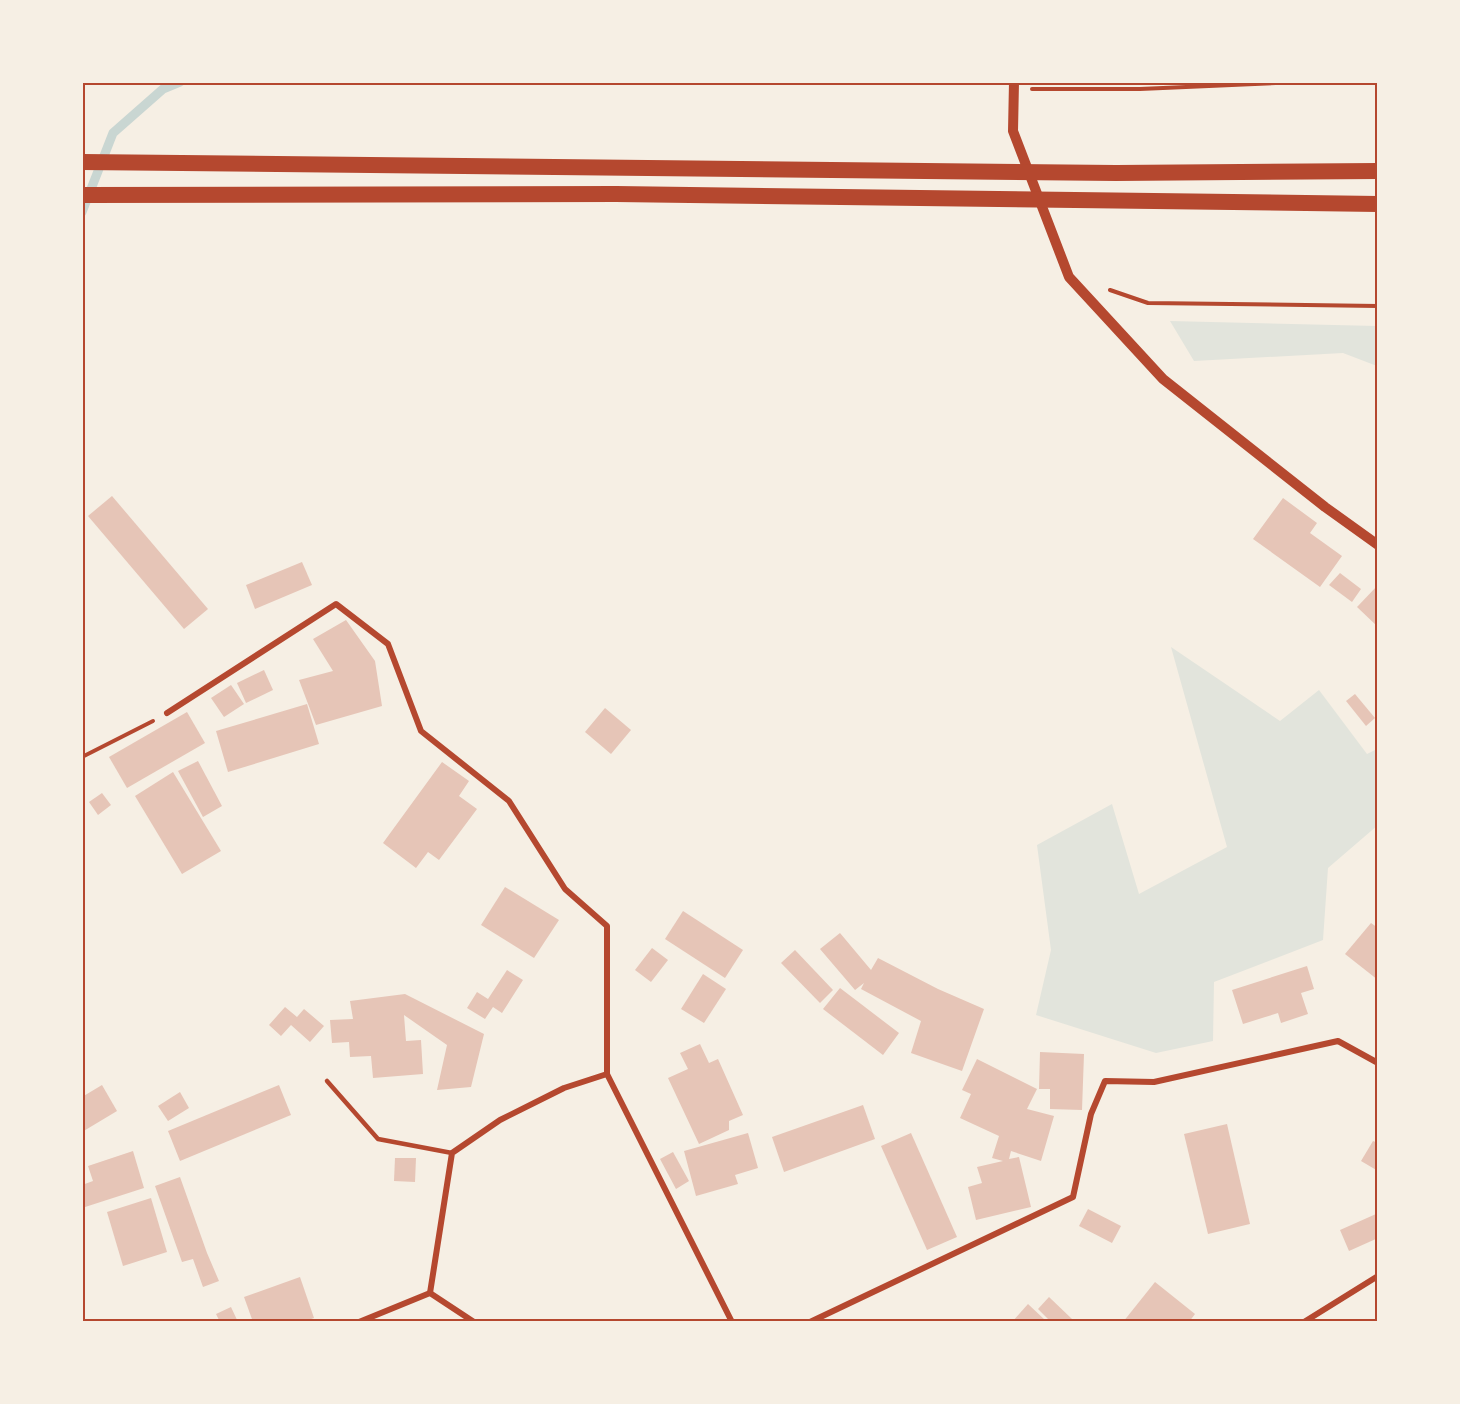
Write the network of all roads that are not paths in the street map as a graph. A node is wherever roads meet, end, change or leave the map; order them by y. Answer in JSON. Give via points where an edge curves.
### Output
{"nodes":[{"id":1,"x":1014,"y":86,"type":"edge"},
{"id":2,"x":82,"y":162,"type":"edge"},
{"id":3,"x":1377,"y":171,"type":"edge"},
{"id":4,"x":82,"y":195,"type":"edge"},
{"id":5,"x":1377,"y":204,"type":"edge"},
{"id":6,"x":1377,"y":545,"type":"edge"},
{"id":7,"x":167,"y":713,"type":"road end"},
{"id":8,"x":1377,"y":1063,"type":"edge"},
{"id":9,"x":608,"y":1074,"type":"junction"},
{"id":10,"x":327,"y":1080,"type":"dead end"},
{"id":11,"x":452,"y":1153,"type":"junction"},
{"id":12,"x":1377,"y":1276,"type":"edge"},
{"id":13,"x":430,"y":1293,"type":"junction"},
{"id":14,"x":359,"y":1322,"type":"edge"},
{"id":15,"x":474,"y":1322,"type":"edge"},
{"id":16,"x":732,"y":1322,"type":"edge"},
{"id":17,"x":810,"y":1322,"type":"edge"},
{"id":18,"x":1305,"y":1322,"type":"edge"}],
"edges":[{"from":1,"to":6,"type":"street","via":[[1013,131],[1069,277],[1163,379]]},
{"from":2,"to":3,"type":"highway","via":[[972,172]]},
{"from":4,"to":5,"type":"highway","via":[[616,194]]},
{"from":7,"to":9,"type":"street","via":[[336,604],[388,644],[421,730],[509,801],[565,889],[606,926]]},
{"from":8,"to":17,"type":"street","via":[[1338,1041],[1154,1082],[1105,1082],[1091,1114],[1073,1197]]},
{"from":9,"to":11,"type":"street","via":[[564,1088],[500,1120]]},
{"from":9,"to":16,"type":"street"},
{"from":10,"to":11,"type":"lane","via":[[378,1139]]},
{"from":11,"to":13,"type":"street"},
{"from":12,"to":18,"type":"street"},
{"from":13,"to":14,"type":"street"},
{"from":13,"to":15,"type":"street"}]}
